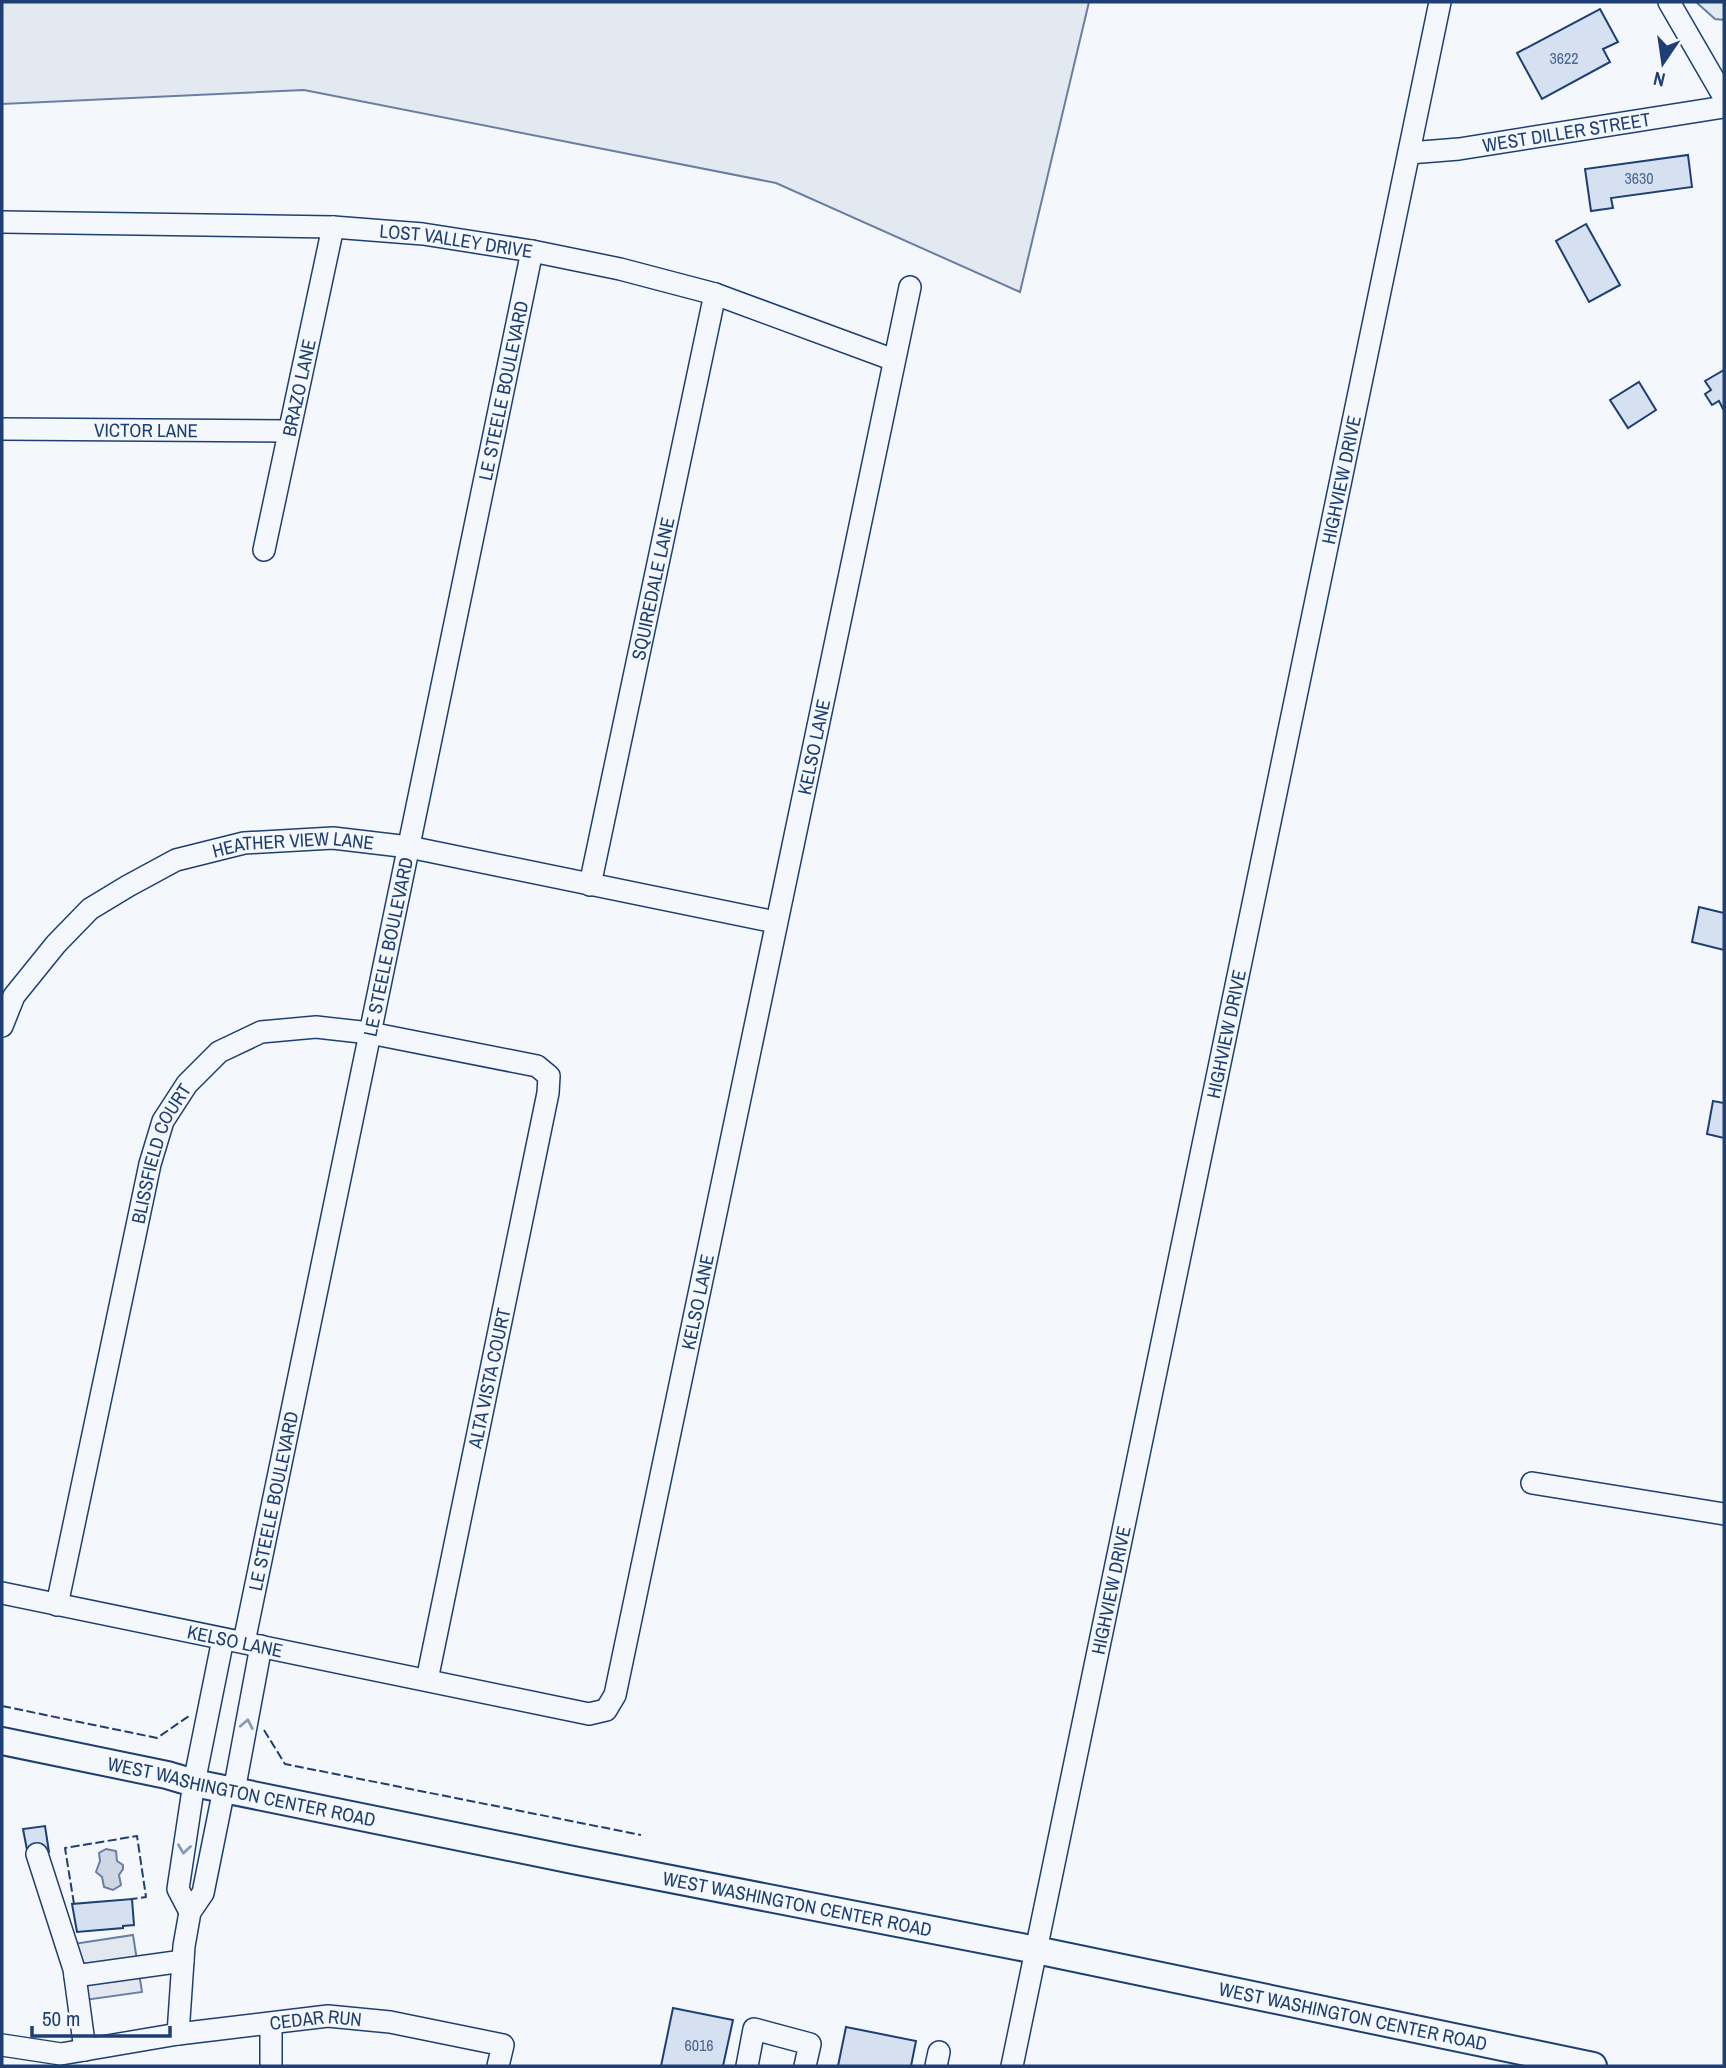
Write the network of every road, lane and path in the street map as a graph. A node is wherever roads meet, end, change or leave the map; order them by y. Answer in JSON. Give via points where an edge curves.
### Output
{"nodes":[{"id":1,"x":1440,"y":2,"type":"edge"},
{"id":2,"x":1670,"y":3,"type":"edge"},
{"id":3,"x":1724,"y":97,"type":"edge"},
{"id":4,"x":1724,"y":107,"type":"edge"},
{"id":5,"x":1409,"y":153,"type":"junction"},
{"id":6,"x":2,"y":222,"type":"edge"},
{"id":7,"x":333,"y":227,"type":"junction"},
{"id":8,"x":532,"y":251,"type":"junction"},
{"id":9,"x":909,"y":287,"type":"dead end"},
{"id":10,"x":715,"y":294,"type":"junction"},
{"id":11,"x":894,"y":360,"type":"junction"},
{"id":12,"x":2,"y":429,"type":"edge"},
{"id":13,"x":288,"y":431,"type":"junction"},
{"id":14,"x":264,"y":550,"type":"dead end"},
{"id":15,"x":409,"y":847,"type":"junction"},
{"id":16,"x":590,"y":885,"type":"junction"},
{"id":17,"x":775,"y":922,"type":"junction"},
{"id":18,"x":8,"y":995,"type":"edge"},
{"id":19,"x":2,"y":1026,"type":"edge"},
{"id":20,"x":370,"y":1033,"type":"junction"},
{"id":21,"x":549,"y":1076,"type":"joint"},
{"id":22,"x":1532,"y":1483,"type":"dead end"},
{"id":23,"x":1724,"y":1514,"type":"edge"},
{"id":24,"x":2,"y":1593,"type":"edge"},
{"id":25,"x":57,"y":1605,"type":"junction"},
{"id":26,"x":243,"y":1642,"type":"junction"},
{"id":27,"x":427,"y":1680,"type":"junction"},
{"id":28,"x":2,"y":1741,"type":"edge"},
{"id":29,"x":194,"y":1783,"type":"junction"},
{"id":30,"x":229,"y":1790,"type":"junction"},
{"id":31,"x":37,"y":1854,"type":"dead end"},
{"id":32,"x":190,"y":1912,"type":"junction"},
{"id":33,"x":1036,"y":1950,"type":"junction"},
{"id":34,"x":183,"y":1961,"type":"junction"},
{"id":35,"x":75,"y":1976,"type":"junction"},
{"id":36,"x":271,"y":2024,"type":"junction"},
{"id":37,"x":178,"y":2034,"type":"junction"},
{"id":38,"x":2,"y":2045,"type":"edge"},
{"id":39,"x":85,"y":2050,"type":"junction"},
{"id":40,"x":501,"y":2056,"type":"edge"},
{"id":41,"x":271,"y":2066,"type":"edge"},
{"id":42,"x":747,"y":2066,"type":"edge"},
{"id":43,"x":805,"y":2066,"type":"edge"},
{"id":44,"x":1012,"y":2066,"type":"edge"},
{"id":45,"x":1593,"y":2066,"type":"edge"}],
"edges":[{"from":1,"to":5,"type":"street","name":"HIGHVIEW DRIVE"},
{"from":2,"to":3,"type":"street"},
{"from":4,"to":5,"type":"street","name":"WEST DILLER STREET"},
{"from":5,"to":33,"type":"street","name":"HIGHVIEW DRIVE"},
{"from":6,"to":7,"type":"street","name":"LOST VALLEY DRIVE"},
{"from":7,"to":8,"type":"street","name":"LOST VALLEY DRIVE","via":[[423,234]]},
{"from":7,"to":13,"type":"street","name":"BRAZO LANE"},
{"from":8,"to":10,"type":"street","name":"LOST VALLEY DRIVE"},
{"from":8,"to":15,"type":"street","name":"LE STEELE BOULEVARD"},
{"from":9,"to":11,"type":"street","name":"KELSO LANE"},
{"from":10,"to":11,"type":"street","name":"LOST VALLEY DRIVE"},
{"from":10,"to":16,"type":"street","name":"SQUIREDALE LANE"},
{"from":11,"to":17,"type":"street","name":"KELSO LANE"},
{"from":12,"to":13,"type":"street","name":"VICTOR LANE"},
{"from":13,"to":14,"type":"street","name":"BRAZO LANE"},
{"from":15,"to":16,"type":"street","name":"HEATHER VIEW LANE"},
{"from":15,"to":18,"type":"street","name":"HEATHER VIEW LANE","via":[[332,838],[295,840],[244,843],[176,860],[90,909]]},
{"from":15,"to":20,"type":"street","name":"LE STEELE BOULEVARD"},
{"from":16,"to":17,"type":"street","name":"HEATHER VIEW LANE"},
{"from":17,"to":27,"type":"street","name":"KELSO LANE","via":[[615,1695],[606,1710],[589,1714]]},
{"from":18,"to":19,"type":"street","name":"HEATHER VIEW LANE"},
{"from":20,"to":21,"type":"street","name":"BLISSFIELD COURT","via":[[537,1066]]},
{"from":20,"to":25,"type":"street","name":"BLISSFIELD COURT","via":[[316,1027],[261,1032],[219,1052],[187,1084],[163,1121]]},
{"from":20,"to":26,"type":"street","name":"LE STEELE BOULEVARD"},
{"from":21,"to":27,"type":"street","name":"ALTA VISTA COURT"},
{"from":22,"to":23,"type":"street"},
{"from":24,"to":25,"type":"street","name":"KELSO LANE"},
{"from":25,"to":26,"type":"street","name":"KELSO LANE"},
{"from":26,"to":27,"type":"street","name":"KELSO LANE"},
{"from":26,"to":29,"type":"street","name":"LE STEELE BOULEVARD"},
{"from":30,"to":26,"type":"street","name":"LE STEELE BOULEVARD","one_way":true},
{"from":28,"to":29,"type":"main road","name":"WEST WASHINGTON CENTER ROAD"},
{"from":29,"to":30,"type":"main road","name":"WEST WASHINGTON CENTER ROAD"},
{"from":29,"to":32,"type":"street","name":"LE STEELE BOULEVARD","one_way":true,"via":[[178,1889]]},
{"from":30,"to":32,"type":"street","name":"LE STEELE BOULEVARD","via":[[203,1893]]},
{"from":30,"to":33,"type":"main road","name":"WEST WASHINGTON CENTER ROAD"},
{"from":31,"to":35,"type":"street"},
{"from":32,"to":34,"type":"street"},
{"from":33,"to":44,"type":"street","name":"HIGHVIEW DRIVE"},
{"from":33,"to":45,"type":"main road","name":"WEST WASHINGTON CENTER ROAD"},
{"from":34,"to":35,"type":"street"},
{"from":34,"to":37,"type":"street"},
{"from":35,"to":39,"type":"street"},
{"from":36,"to":37,"type":"street","name":"CEDAR RUN"},
{"from":36,"to":40,"type":"street","name":"CEDAR RUN","via":[[328,2016],[390,2022]]},
{"from":36,"to":41,"type":"street"},
{"from":37,"to":39,"type":"street","name":"CEDAR RUN"},
{"from":38,"to":39,"type":"street","name":"CEDAR RUN","via":[[61,2054]]},
{"from":42,"to":43,"type":"street","via":[[754,2029],[810,2044]]}]}
